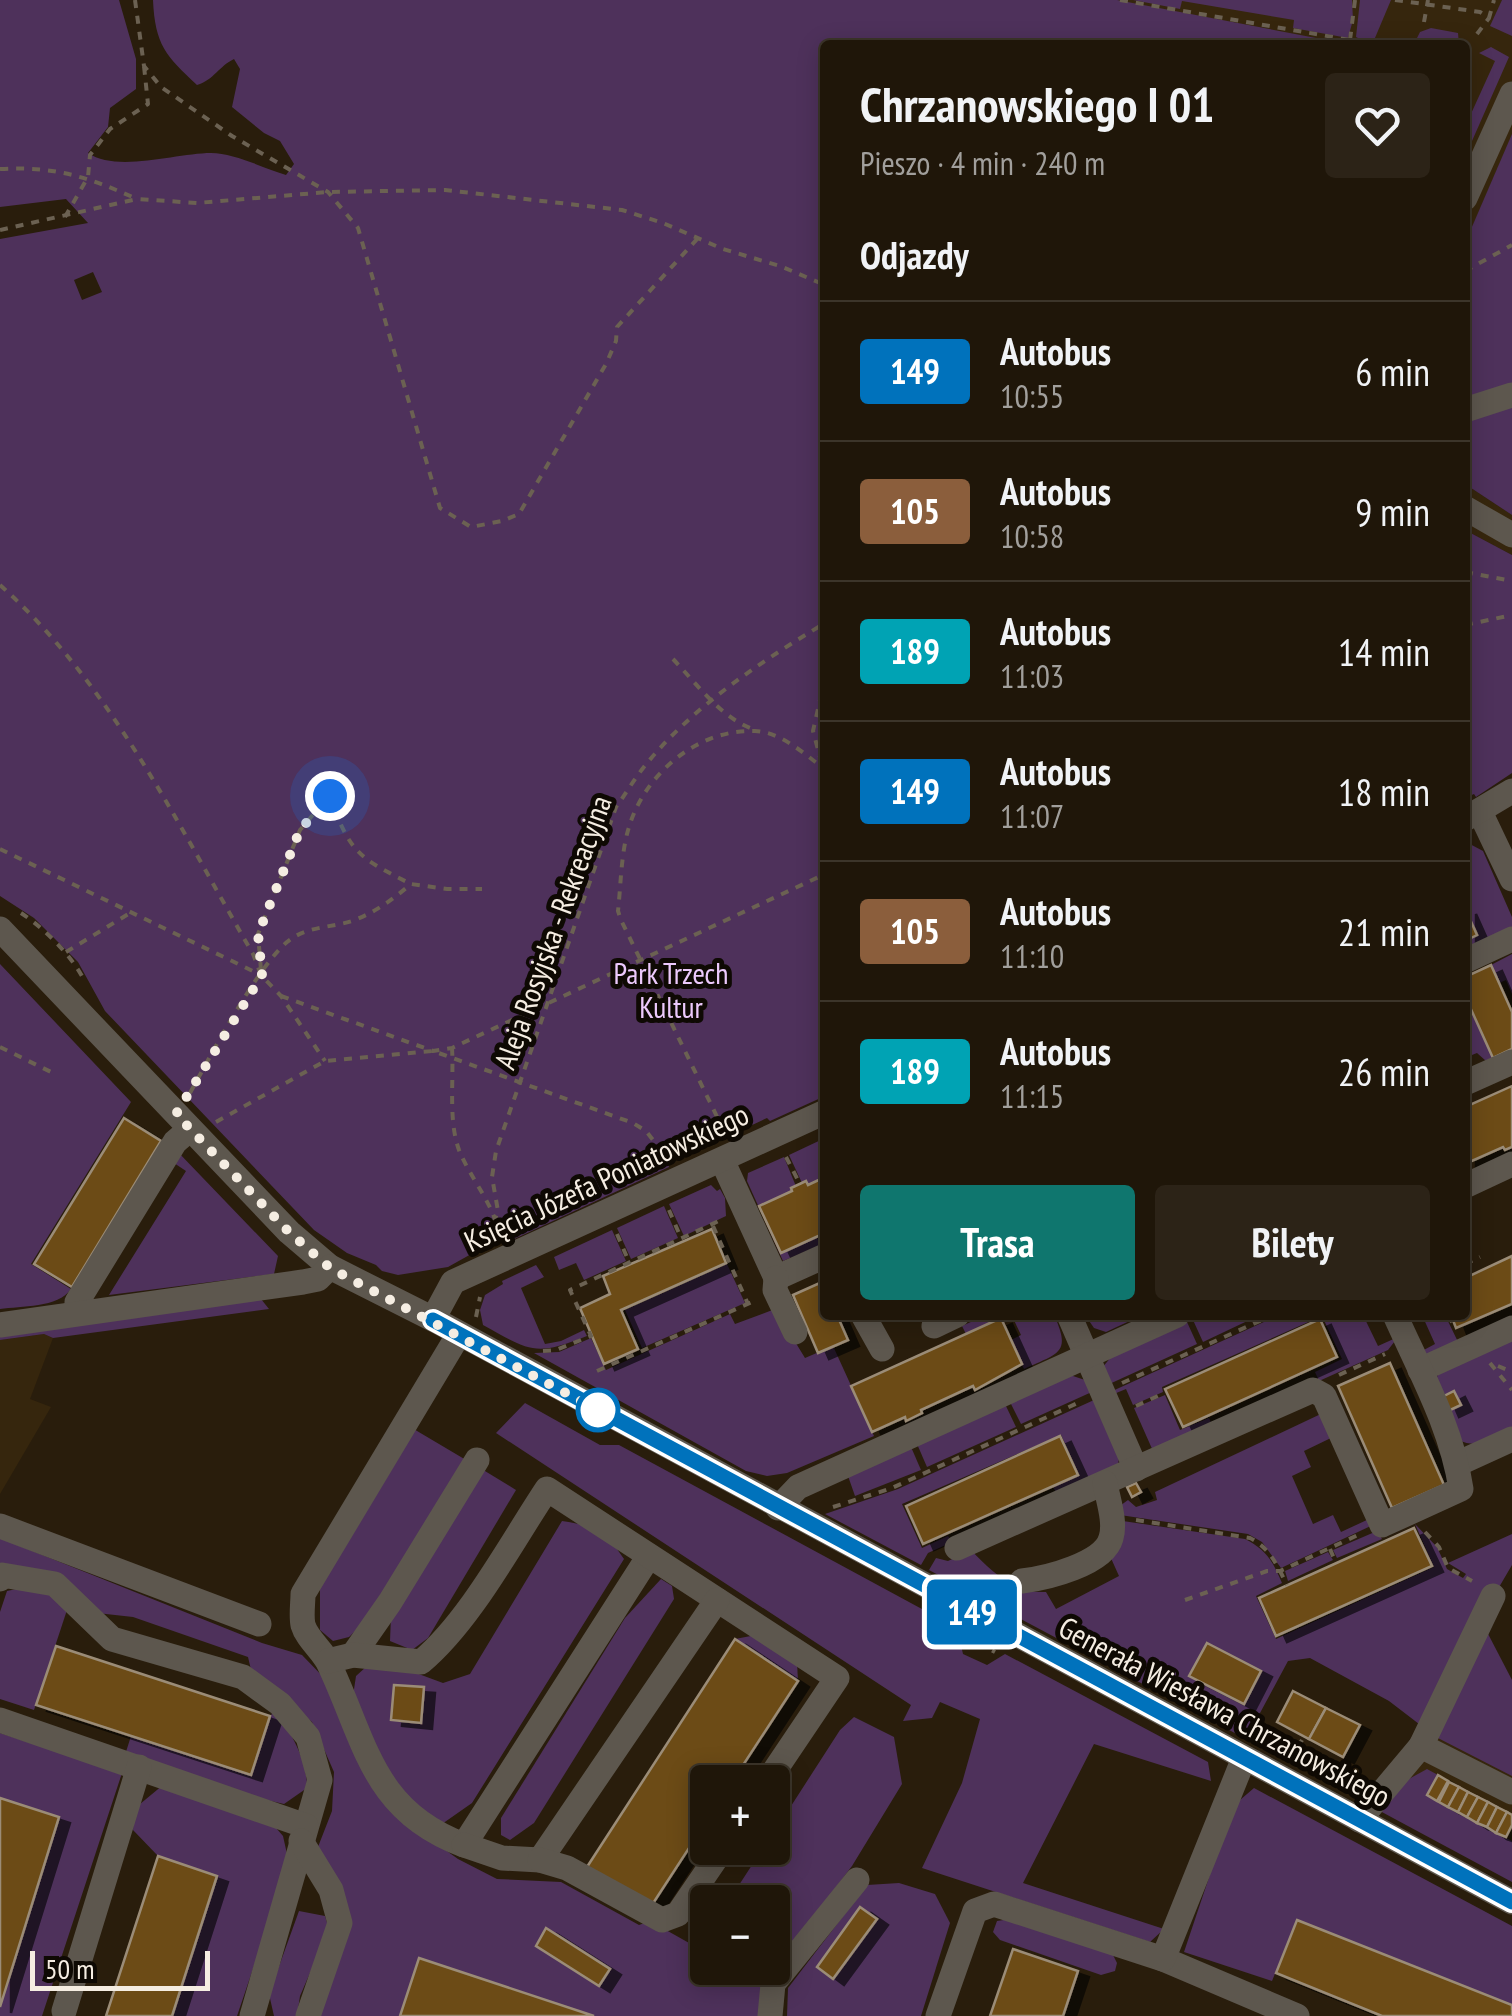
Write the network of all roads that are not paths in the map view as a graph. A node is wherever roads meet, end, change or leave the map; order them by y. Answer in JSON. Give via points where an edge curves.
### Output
{"nodes":[{"id":1,"x":1512,"y":94,"type":"edge"},
{"id":2,"x":1470,"y":187,"type":"edge"},
{"id":3,"x":1512,"y":395,"type":"edge"},
{"id":4,"x":1470,"y":408,"type":"edge"},
{"id":5,"x":1470,"y":511,"type":"edge"},
{"id":6,"x":1512,"y":535,"type":"edge"},
{"id":7,"x":1512,"y":791,"type":"edge"},
{"id":8,"x":1473,"y":816,"type":"edge"},
{"id":9,"x":1512,"y":879,"type":"edge"},
{"id":10,"x":0,"y":929,"type":"edge"},
{"id":11,"x":1512,"y":939,"type":"edge"},
{"id":12,"x":1470,"y":959,"type":"edge"},
{"id":13,"x":1512,"y":1062,"type":"edge"},
{"id":14,"x":1470,"y":1081,"type":"edge"},
{"id":15,"x":820,"y":1114,"type":"edge"},
{"id":16,"x":188,"y":1126,"type":"junction"},
{"id":17,"x":725,"y":1150,"type":"junction"},
{"id":18,"x":1512,"y":1164,"type":"edge"},
{"id":19,"x":1470,"y":1184,"type":"edge"},
{"id":20,"x":819,"y":1264,"type":"edge"},
{"id":21,"x":330,"y":1268,"type":"junction"},
{"id":22,"x":770,"y":1289,"type":"junction"},
{"id":23,"x":78,"y":1313,"type":"junction"},
{"id":24,"x":433,"y":1320,"type":"junction"},
{"id":25,"x":866,"y":1320,"type":"edge"},
{"id":26,"x":1071,"y":1320,"type":"edge"},
{"id":27,"x":1166,"y":1320,"type":"edge"},
{"id":28,"x":1397,"y":1320,"type":"edge"},
{"id":29,"x":0,"y":1325,"type":"edge"},
{"id":30,"x":1512,"y":1328,"type":"edge"},
{"id":31,"x":795,"y":1332,"type":"dead end"},
{"id":32,"x":459,"y":1334,"type":"junction"},
{"id":33,"x":882,"y":1349,"type":"dead end"},
{"id":34,"x":1087,"y":1356,"type":"junction"},
{"id":35,"x":1420,"y":1370,"type":"junction"},
{"id":36,"x":1512,"y":1439,"type":"edge"},
{"id":37,"x":477,"y":1460,"type":"dead end"},
{"id":38,"x":1457,"y":1464,"type":"junction"},
{"id":39,"x":1136,"y":1470,"type":"junction"},
{"id":40,"x":1105,"y":1484,"type":"junction"},
{"id":41,"x":778,"y":1508,"type":"junction"},
{"id":42,"x":0,"y":1526,"type":"edge"},
{"id":43,"x":958,"y":1548,"type":"dead end"},
{"id":44,"x":649,"y":1556,"type":"junction"},
{"id":45,"x":0,"y":1580,"type":"edge"},
{"id":46,"x":1022,"y":1581,"type":"dead end"},
{"id":47,"x":1493,"y":1596,"type":"road end"},
{"id":48,"x":717,"y":1600,"type":"junction"},
{"id":49,"x":259,"y":1624,"type":"dead end"},
{"id":50,"x":340,"y":1658,"type":"junction"},
{"id":51,"x":0,"y":1720,"type":"edge"},
{"id":52,"x":1422,"y":1746,"type":"junction"},
{"id":53,"x":1244,"y":1758,"type":"junction"},
{"id":54,"x":778,"y":1765,"type":"edge"},
{"id":55,"x":139,"y":1767,"type":"junction"},
{"id":56,"x":1512,"y":1792,"type":"edge"},
{"id":57,"x":1358,"y":1820,"type":"junction"},
{"id":58,"x":304,"y":1833,"type":"junction"},
{"id":59,"x":464,"y":1845,"type":"junction"},
{"id":60,"x":540,"y":1860,"type":"junction"},
{"id":61,"x":712,"y":1865,"type":"edge"},
{"id":62,"x":857,"y":1880,"type":"dead end"},
{"id":63,"x":1512,"y":1902,"type":"edge"},
{"id":64,"x":1163,"y":1959,"type":"junction"},
{"id":65,"x":1245,"y":2006,"type":"edge"},
{"id":66,"x":64,"y":2011,"type":"dead end"},
{"id":67,"x":252,"y":2016,"type":"edge"},
{"id":68,"x":308,"y":2016,"type":"edge"},
{"id":69,"x":770,"y":2016,"type":"edge"},
{"id":70,"x":938,"y":2016,"type":"edge"},
{"id":71,"x":1296,"y":2016,"type":"edge"}],
"edges":[{"from":1,"to":2,"type":"street"},
{"from":3,"to":4,"type":"street"},
{"from":5,"to":6,"type":"street"},
{"from":7,"to":8,"type":"street"},
{"from":8,"to":9,"type":"street"},
{"from":10,"to":16,"type":"street","name":"Generała Wiesława Chrzanowskiego"},
{"from":11,"to":12,"type":"street"},
{"from":13,"to":14,"type":"street"},
{"from":15,"to":17,"type":"street","name":"Księcia Józefa Poniatowskiego"},
{"from":16,"to":21,"type":"street","name":"Generała Wiesława Chrzanowskiego"},
{"from":16,"to":23,"type":"street","via":[[86,1286]]},
{"from":17,"to":22,"type":"street"},
{"from":17,"to":24,"type":"street","name":"Księcia Józefa Poniatowskiego","via":[[672,1190],[494,1255],[453,1282]]},
{"from":18,"to":19,"type":"street"},
{"from":20,"to":22,"type":"street"},
{"from":21,"to":23,"type":"street","via":[[303,1282]]},
{"from":21,"to":24,"type":"street","name":"Generała Wiesława Chrzanowskiego"},
{"from":22,"to":31,"type":"street"},
{"from":23,"to":29,"type":"street"},
{"from":24,"to":32,"type":"street","name":"Generała Wiesława Chrzanowskiego"},
{"from":25,"to":33,"type":"street"},
{"from":26,"to":34,"type":"street"},
{"from":27,"to":34,"type":"street"},
{"from":28,"to":35,"type":"street"},
{"from":30,"to":35,"type":"street"},
{"from":32,"to":41,"type":"street","name":"Generała Wiesława Chrzanowskiego"},
{"from":32,"to":50,"type":"street","via":[[303,1594],[304,1626]]},
{"from":34,"to":39,"type":"street"},
{"from":34,"to":41,"type":"street","via":[[798,1487]]},
{"from":35,"to":38,"type":"street"},
{"from":36,"to":38,"type":"street"},
{"from":37,"to":50,"type":"street","via":[[390,1602]]},
{"from":38,"to":39,"type":"street","via":[[1461,1490],[1382,1525],[1324,1396],[1313,1390]]},
{"from":39,"to":40,"type":"street"},
{"from":40,"to":43,"type":"street"},
{"from":40,"to":46,"type":"street","via":[[1112,1538],[1102,1556]]},
{"from":41,"to":53,"type":"street","name":"Generała Wiesława Chrzanowskiego"},
{"from":42,"to":49,"type":"street"},
{"from":44,"to":48,"type":"street"},
{"from":44,"to":50,"type":"street","via":[[547,1489],[421,1662]]},
{"from":44,"to":59,"type":"street"},
{"from":45,"to":58,"type":"street","via":[[2,1575],[55,1584],[112,1639],[243,1677],[280,1704],[308,1737],[320,1780]]},
{"from":47,"to":52,"type":"street"},
{"from":48,"to":54,"type":"street","via":[[837,1678]]},
{"from":48,"to":60,"type":"street"},
{"from":50,"to":59,"type":"street","via":[[358,1739],[379,1780],[436,1834]]},
{"from":51,"to":55,"type":"street"},
{"from":52,"to":56,"type":"street"},
{"from":52,"to":57,"type":"street"},
{"from":53,"to":57,"type":"street","name":"Generała Wiesława Chrzanowskiego"},
{"from":53,"to":64,"type":"street"},
{"from":55,"to":58,"type":"street"},
{"from":55,"to":66,"type":"street"},
{"from":57,"to":63,"type":"street","name":"Generała Wiesława Chrzanowskiego"},
{"from":58,"to":67,"type":"street"},
{"from":58,"to":68,"type":"street","via":[[340,1923]]},
{"from":59,"to":60,"type":"street","via":[[502,1858]]},
{"from":60,"to":61,"type":"street","via":[[662,1920],[678,1914]]},
{"from":62,"to":69,"type":"street","via":[[773,1984]]},
{"from":64,"to":65,"type":"street"},
{"from":64,"to":70,"type":"street","via":[[994,1904],[974,1910]]},
{"from":65,"to":71,"type":"street"}]}
